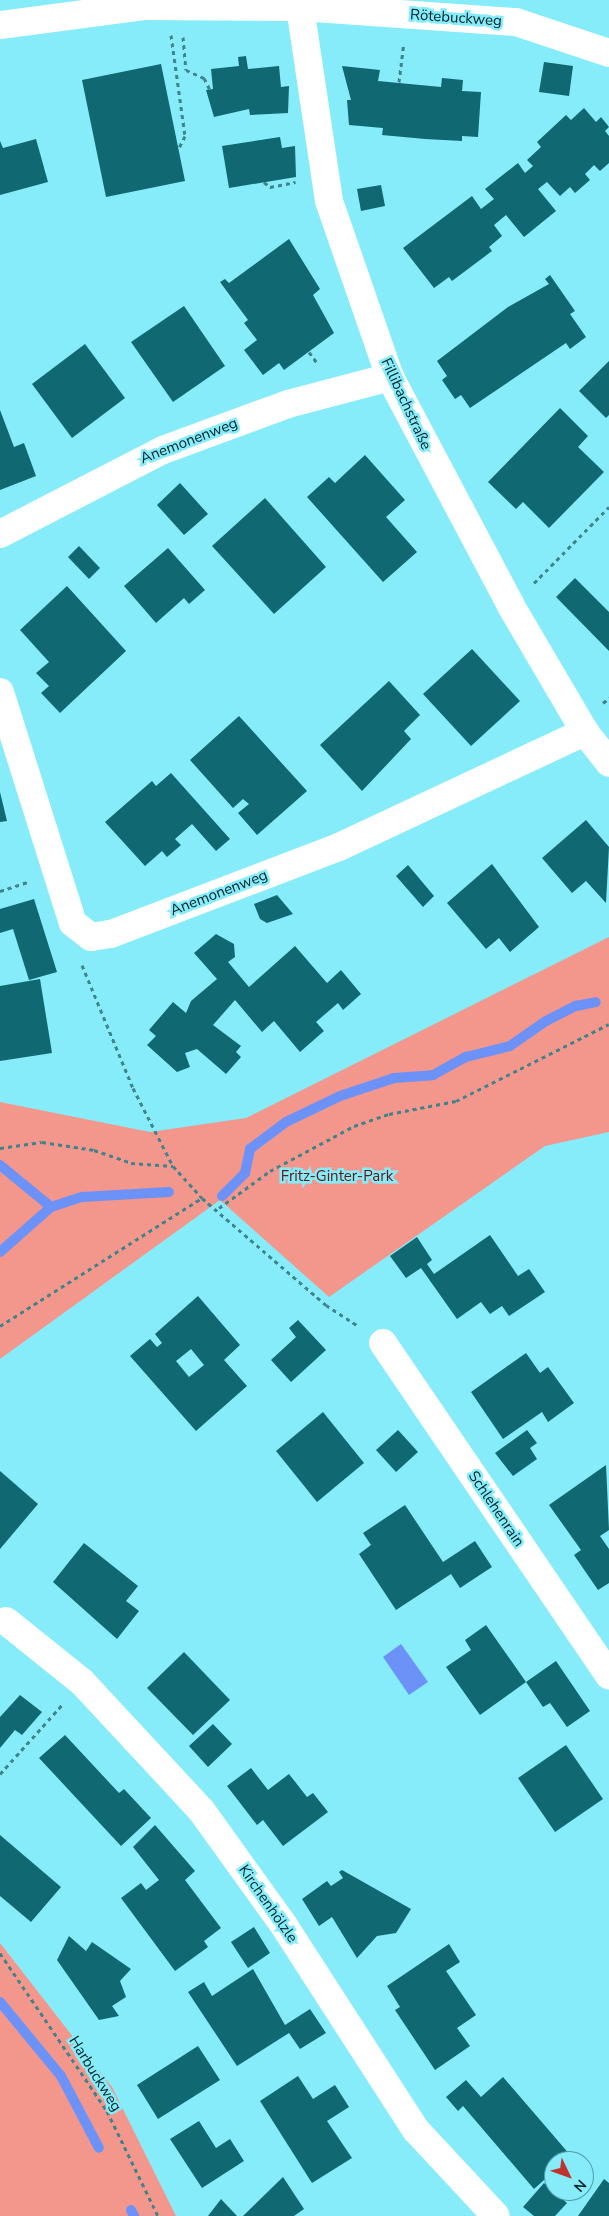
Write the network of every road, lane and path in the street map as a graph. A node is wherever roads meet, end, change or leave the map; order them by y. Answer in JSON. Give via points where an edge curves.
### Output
{"nodes":[{"id":1,"x":175,"y":5,"type":"junction"},
{"id":2,"x":300,"y":7,"type":"junction"},
{"id":3,"x":516,"y":11,"type":"edge"},
{"id":4,"x":407,"y":14,"type":"junction"},
{"id":5,"x":0,"y":25,"type":"edge"},
{"id":6,"x":609,"y":53,"type":"edge"},
{"id":7,"x":399,"y":82,"type":"dead end"},
{"id":8,"x":210,"y":90,"type":"dead end"},
{"id":9,"x":178,"y":150,"type":"dead end"},
{"id":10,"x":390,"y":377,"type":"junction"},
{"id":11,"x":609,"y":507,"type":"edge"},
{"id":12,"x":0,"y":534,"type":"edge"},
{"id":13,"x":511,"y":606,"type":"junction"},
{"id":14,"x":0,"y":692,"type":"edge"},
{"id":15,"x":585,"y":732,"type":"junction"},
{"id":16,"x":609,"y":763,"type":"edge"},
{"id":17,"x":73,"y":923,"type":"junction"},
{"id":18,"x":609,"y":1024,"type":"edge"},
{"id":19,"x":0,"y":1148,"type":"edge"},
{"id":20,"x":173,"y":1166,"type":"junction"},
{"id":21,"x":202,"y":1198,"type":"junction"},
{"id":22,"x":219,"y":1208,"type":"junction"},
{"id":23,"x":0,"y":1326,"type":"edge"},
{"id":24,"x":383,"y":1343,"type":"joint"},
{"id":25,"x":6,"y":1621,"type":"dead end"},
{"id":26,"x":609,"y":1676,"type":"edge"},
{"id":27,"x":48,"y":1721,"type":"dead end"},
{"id":28,"x":0,"y":1774,"type":"edge"},
{"id":29,"x":0,"y":1953,"type":"edge"},
{"id":30,"x":158,"y":2216,"type":"edge"},
{"id":31,"x":496,"y":2216,"type":"edge"}],
"edges":[{"from":1,"to":2,"type":"street","name":"Rötebuckweg"},
{"from":1,"to":5,"type":"street","name":"Rötebuckweg"},
{"from":1,"to":8,"type":"path","via":[[186,70],[204,78]]},
{"from":1,"to":9,"type":"path","via":[[185,136]]},
{"from":2,"to":4,"type":"street","name":"Rötebuckweg"},
{"from":2,"to":10,"type":"street","name":"Fillibachstraße","via":[[329,201]]},
{"from":3,"to":4,"type":"street","name":"Rötebuckweg"},
{"from":3,"to":6,"type":"street","name":"Rötebuckweg"},
{"from":4,"to":7,"type":"path"},
{"from":10,"to":12,"type":"street","name":"Anemonenweg","via":[[288,404],[163,450]]},
{"from":10,"to":13,"type":"street","name":"Fillibachstraße"},
{"from":11,"to":13,"type":"path"},
{"from":13,"to":15,"type":"street","name":"Fillibachstraße"},
{"from":14,"to":17,"type":"street"},
{"from":15,"to":16,"type":"street","name":"Fillibachstraße"},
{"from":15,"to":17,"type":"street","name":"Anemonenweg","via":[[339,848],[120,931],[90,937]]},
{"from":17,"to":20,"type":"path","via":[[84,975],[133,1088]]},
{"from":18,"to":22,"type":"path","via":[[456,1101],[389,1114],[354,1126],[270,1171]]},
{"from":19,"to":20,"type":"path","via":[[42,1142],[94,1150],[131,1163]]},
{"from":20,"to":21,"type":"path"},
{"from":21,"to":22,"type":"path"},
{"from":21,"to":23,"type":"path"},
{"from":22,"to":24,"type":"path","via":[[326,1305]]},
{"from":24,"to":26,"type":"street","name":"Schlehenrain"},
{"from":25,"to":31,"type":"street","name":"Kirchenhölzle","via":[[82,1682],[201,1810],[283,1924],[416,2130]]},
{"from":27,"to":28,"type":"path"},
{"from":29,"to":30,"type":"path","name":"Harbuckweg","via":[[107,2111]]}]}
